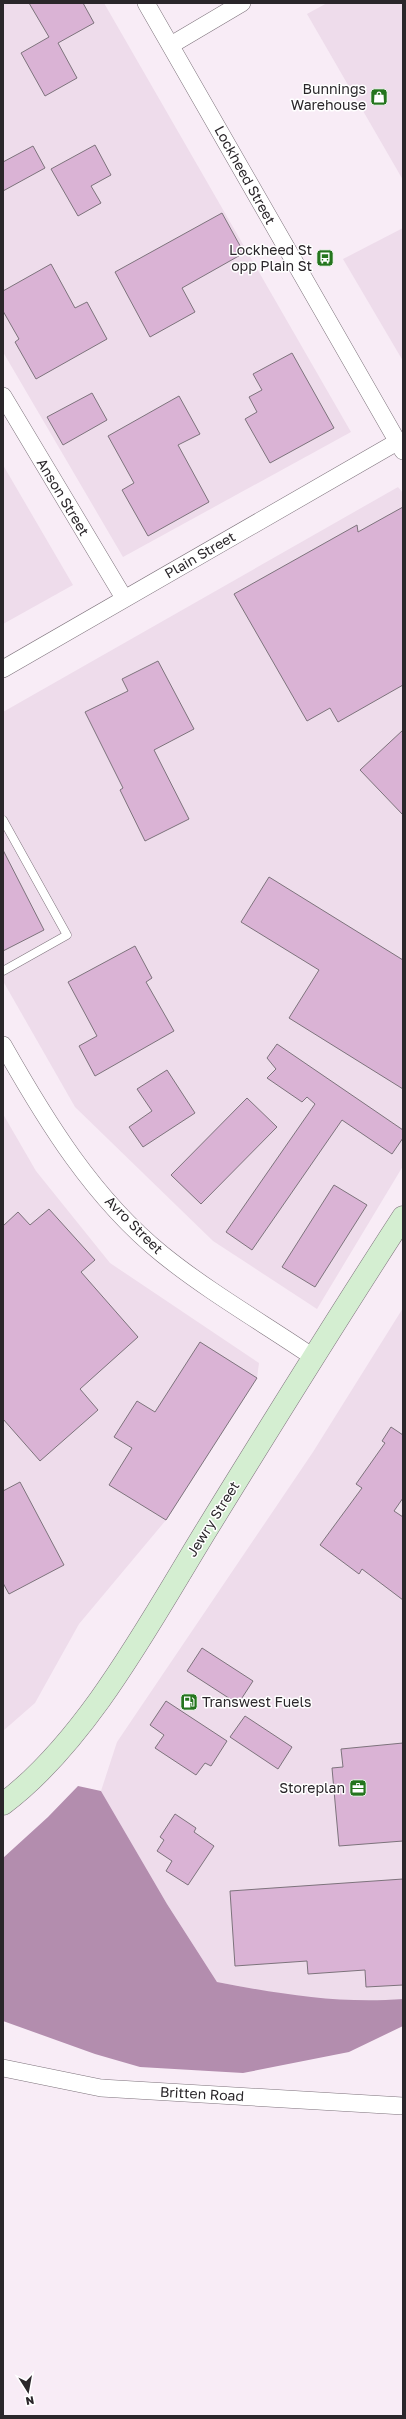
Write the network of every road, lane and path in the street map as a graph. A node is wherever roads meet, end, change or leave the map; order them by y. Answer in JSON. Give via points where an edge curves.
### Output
{"nodes":[{"id":1,"x":146,"y":3,"type":"edge"},
{"id":2,"x":242,"y":3,"type":"edge"},
{"id":3,"x":171,"y":45,"type":"junction"},
{"id":4,"x":3,"y":396,"type":"edge"},
{"id":5,"x":400,"y":446,"type":"edge"},
{"id":6,"x":124,"y":598,"type":"junction"},
{"id":7,"x":3,"y":669,"type":"edge"},
{"id":8,"x":3,"y":820,"type":"edge"},
{"id":9,"x":3,"y":971,"type":"edge"},
{"id":10,"x":3,"y":1045,"type":"edge"},
{"id":11,"x":403,"y":1217,"type":"edge"},
{"id":12,"x":313,"y":1357,"type":"junction"},
{"id":13,"x":3,"y":1804,"type":"edge"},
{"id":14,"x":3,"y":2068,"type":"edge"},
{"id":15,"x":403,"y":2106,"type":"edge"}],
"edges":[{"from":1,"to":3,"type":"street","name":"Lockheed Street"},
{"from":2,"to":3,"type":"street"},
{"from":3,"to":5,"type":"street","name":"Lockheed Street"},
{"from":4,"to":6,"type":"street","name":"Anson Street"},
{"from":5,"to":6,"type":"street","name":"Plain Street"},
{"from":6,"to":7,"type":"street","name":"Plain Street"},
{"from":8,"to":9,"type":"lane","via":[[67,935]]},
{"from":10,"to":12,"type":"street","name":"Avro Street","via":[[41,1112],[79,1168],[120,1213],[162,1254]]},
{"from":11,"to":12,"type":"main road","name":"Jewry Street"},
{"from":12,"to":13,"type":"main road","name":"Jewry Street","via":[[140,1639],[81,1725],[23,1789]]},
{"from":14,"to":15,"type":"street","name":"Britten Road","via":[[101,2088]]}]}
